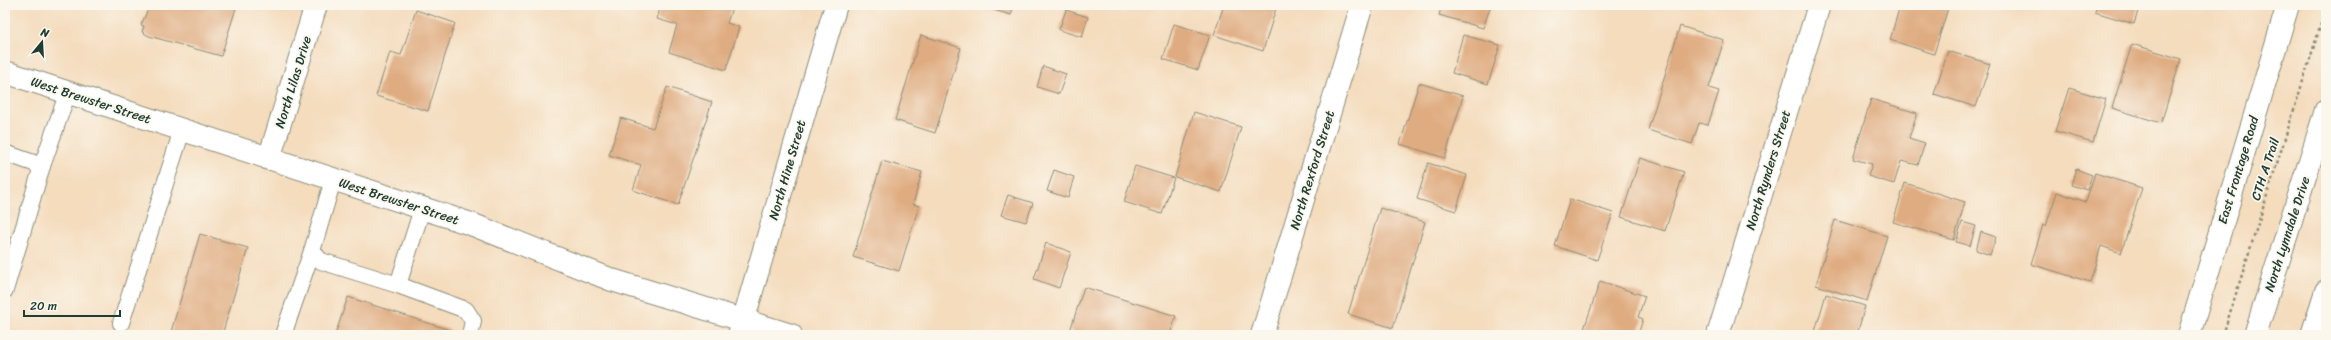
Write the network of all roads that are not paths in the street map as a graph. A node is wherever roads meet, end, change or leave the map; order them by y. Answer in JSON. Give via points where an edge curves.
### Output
{"nodes":[{"id":1,"x":316,"y":5,"type":"edge"},
{"id":2,"x":836,"y":5,"type":"edge"},
{"id":3,"x":1362,"y":5,"type":"edge"},
{"id":4,"x":1819,"y":5,"type":"edge"},
{"id":5,"x":2288,"y":5,"type":"edge"},
{"id":6,"x":5,"y":72,"type":"edge"},
{"id":7,"x":68,"y":92,"type":"junction"},
{"id":8,"x":2326,"y":110,"type":"edge"},
{"id":9,"x":182,"y":130,"type":"junction"},
{"id":10,"x":5,"y":153,"type":"edge"},
{"id":11,"x":269,"y":159,"type":"junction"},
{"id":12,"x":42,"y":166,"type":"junction"},
{"id":13,"x":333,"y":180,"type":"junction"},
{"id":14,"x":422,"y":209,"type":"junction"},
{"id":15,"x":312,"y":251,"type":"junction"},
{"id":16,"x":398,"y":285,"type":"junction"},
{"id":17,"x":5,"y":290,"type":"edge"},
{"id":18,"x":2326,"y":291,"type":"edge"},
{"id":19,"x":121,"y":323,"type":"dead end"},
{"id":20,"x":742,"y":328,"type":"edge"},
{"id":21,"x":283,"y":335,"type":"edge"},
{"id":22,"x":470,"y":335,"type":"edge"},
{"id":23,"x":791,"y":335,"type":"edge"},
{"id":24,"x":1262,"y":335,"type":"edge"},
{"id":25,"x":1718,"y":335,"type":"edge"},
{"id":26,"x":2189,"y":335,"type":"edge"},
{"id":27,"x":2255,"y":335,"type":"edge"},
{"id":28,"x":2312,"y":335,"type":"edge"}],
"edges":[{"from":1,"to":11,"type":"street","name":"North Lilas Drive"},
{"from":2,"to":20,"type":"street","name":"North Hine Street"},
{"from":3,"to":24,"type":"street","name":"North Rexford Street"},
{"from":4,"to":25,"type":"street","name":"North Rynders Street"},
{"from":5,"to":26,"type":"street","name":"East Frontage Road"},
{"from":6,"to":7,"type":"street","name":"West Brewster Street"},
{"from":7,"to":9,"type":"street","name":"West Brewster Street"},
{"from":7,"to":12,"type":"lane"},
{"from":8,"to":27,"type":"street","name":"North Lynndale Drive"},
{"from":9,"to":11,"type":"street","name":"West Brewster Street"},
{"from":9,"to":19,"type":"lane"},
{"from":10,"to":12,"type":"lane"},
{"from":11,"to":13,"type":"street","name":"West Brewster Street"},
{"from":12,"to":17,"type":"lane"},
{"from":13,"to":14,"type":"street","name":"West Brewster Street"},
{"from":13,"to":15,"type":"lane"},
{"from":14,"to":16,"type":"lane"},
{"from":14,"to":20,"type":"street","name":"West Brewster Street","via":[[470,224]]},
{"from":15,"to":16,"type":"lane","via":[[321,261]]},
{"from":15,"to":21,"type":"lane"},
{"from":16,"to":22,"type":"lane","via":[[466,310],[473,321]]},
{"from":18,"to":28,"type":"street"},
{"from":20,"to":23,"type":"street","name":"West Brewster Street"}]}
